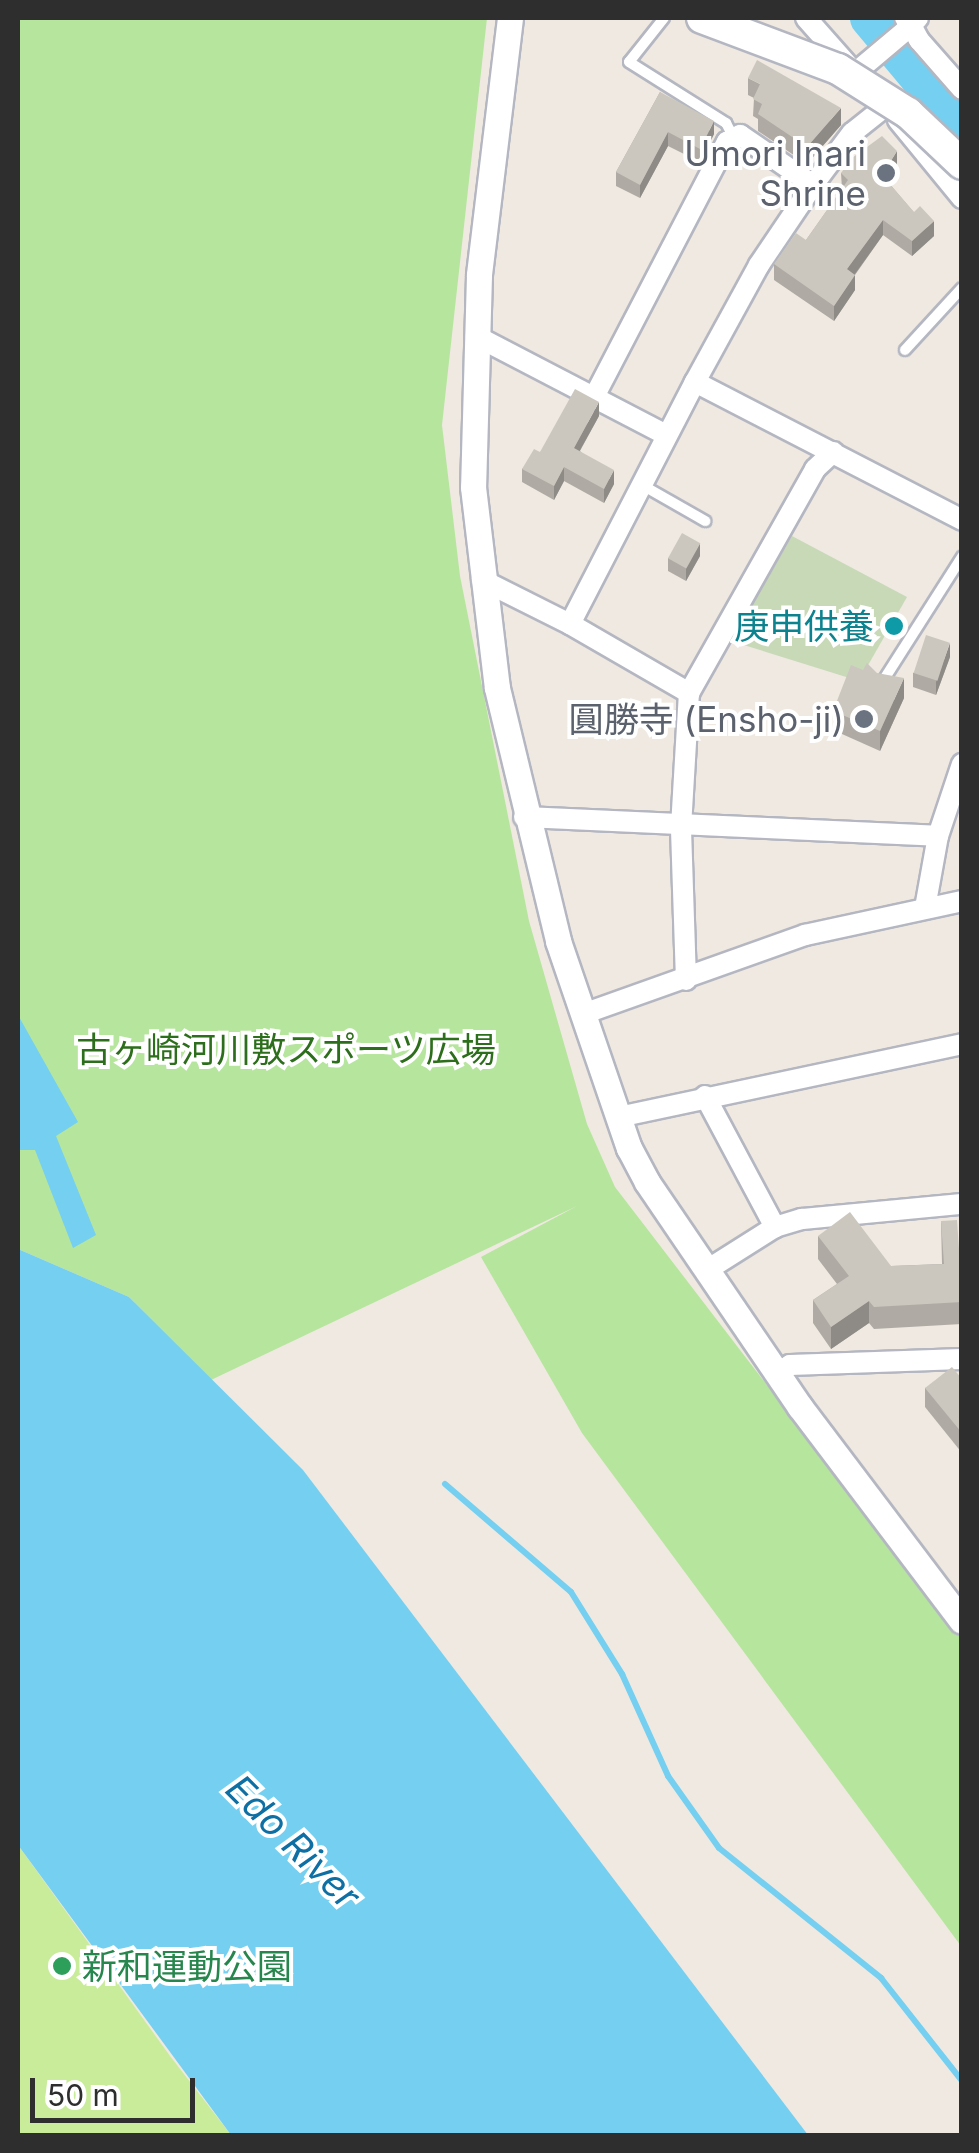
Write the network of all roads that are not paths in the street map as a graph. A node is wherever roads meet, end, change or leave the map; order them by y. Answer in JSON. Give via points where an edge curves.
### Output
{"nodes":[{"id":1,"x":510,"y":18,"type":"edge"},
{"id":2,"x":664,"y":18,"type":"edge"},
{"id":3,"x":702,"y":18,"type":"edge"},
{"id":4,"x":806,"y":18,"type":"edge"},
{"id":5,"x":910,"y":23,"type":"edge"},
{"id":6,"x":861,"y":68,"type":"junction"},
{"id":7,"x":962,"y":89,"type":"edge"},
{"id":8,"x":886,"y":106,"type":"junction"},
{"id":9,"x":734,"y":138,"type":"junction"},
{"id":10,"x":962,"y":164,"type":"edge"},
{"id":11,"x":813,"y":185,"type":"junction"},
{"id":12,"x":962,"y":198,"type":"edge"},
{"id":13,"x":962,"y":288,"type":"edge"},
{"id":14,"x":476,"y":336,"type":"junction"},
{"id":15,"x":904,"y":350,"type":"dead end"},
{"id":16,"x":695,"y":382,"type":"junction"},
{"id":17,"x":594,"y":397,"type":"junction"},
{"id":18,"x":666,"y":435,"type":"junction"},
{"id":19,"x":833,"y":452,"type":"junction"},
{"id":20,"x":641,"y":484,"type":"junction"},
{"id":21,"x":962,"y":520,"type":"edge"},
{"id":22,"x":705,"y":521,"type":"dead end"},
{"id":23,"x":962,"y":557,"type":"edge"},
{"id":24,"x":482,"y":580,"type":"junction"},
{"id":25,"x":570,"y":624,"type":"junction"},
{"id":26,"x":880,"y":685,"type":"edge"},
{"id":27,"x":689,"y":694,"type":"junction"},
{"id":28,"x":962,"y":764,"type":"edge"},
{"id":29,"x":524,"y":817,"type":"junction"},
{"id":30,"x":681,"y":827,"type":"junction"},
{"id":31,"x":938,"y":836,"type":"junction"},
{"id":32,"x":962,"y":901,"type":"edge"},
{"id":33,"x":925,"y":908,"type":"junction"},
{"id":34,"x":686,"y":980,"type":"junction"},
{"id":35,"x":583,"y":1014,"type":"junction"},
{"id":36,"x":962,"y":1044,"type":"edge"},
{"id":37,"x":705,"y":1096,"type":"junction"},
{"id":38,"x":619,"y":1117,"type":"junction"},
{"id":39,"x":962,"y":1204,"type":"edge"},
{"id":40,"x":775,"y":1228,"type":"junction"},
{"id":41,"x":707,"y":1270,"type":"junction"},
{"id":42,"x":962,"y":1359,"type":"edge"},
{"id":43,"x":778,"y":1374,"type":"junction"},
{"id":44,"x":962,"y":1621,"type":"edge"}],
"edges":[{"from":1,"to":14,"type":"street"},
{"from":2,"to":9,"type":"lane","via":[[629,62],[713,113]]},
{"from":3,"to":10,"type":"main road","bridge":true,"via":[[838,69],[908,112]]},
{"from":4,"to":6,"type":"street"},
{"from":5,"to":6,"type":"street"},
{"from":5,"to":7,"type":"street"},
{"from":6,"to":8,"type":"street"},
{"from":8,"to":11,"type":"street","via":[[852,133]]},
{"from":8,"to":12,"type":"street"},
{"from":9,"to":11,"type":"street","via":[[740,135]]},
{"from":9,"to":17,"type":"street"},
{"from":11,"to":16,"type":"street","via":[[759,264]]},
{"from":13,"to":15,"type":"lane"},
{"from":14,"to":17,"type":"street"},
{"from":14,"to":24,"type":"street","via":[[474,487]]},
{"from":16,"to":18,"type":"street"},
{"from":16,"to":19,"type":"street"},
{"from":17,"to":18,"type":"street"},
{"from":18,"to":20,"type":"street"},
{"from":19,"to":21,"type":"street"},
{"from":19,"to":27,"type":"street","via":[[815,468]]},
{"from":20,"to":22,"type":"lane"},
{"from":20,"to":25,"type":"street"},
{"from":23,"to":26,"type":"lane"},
{"from":24,"to":25,"type":"street"},
{"from":24,"to":29,"type":"street"},
{"from":25,"to":27,"type":"street"},
{"from":27,"to":30,"type":"street"},
{"from":28,"to":31,"type":"street"},
{"from":29,"to":30,"type":"street"},
{"from":29,"to":35,"type":"street"},
{"from":30,"to":31,"type":"street"},
{"from":30,"to":34,"type":"street"},
{"from":31,"to":33,"type":"street"},
{"from":32,"to":33,"type":"street"},
{"from":33,"to":34,"type":"street","via":[[805,935]]},
{"from":34,"to":35,"type":"street"},
{"from":35,"to":38,"type":"street"},
{"from":36,"to":37,"type":"street"},
{"from":37,"to":38,"type":"street"},
{"from":37,"to":40,"type":"street"},
{"from":38,"to":41,"type":"street","via":[[648,1182]]},
{"from":39,"to":40,"type":"street"},
{"from":40,"to":41,"type":"street"},
{"from":41,"to":43,"type":"street"},
{"from":42,"to":43,"type":"street","via":[[790,1365]]},
{"from":43,"to":44,"type":"street"}]}
